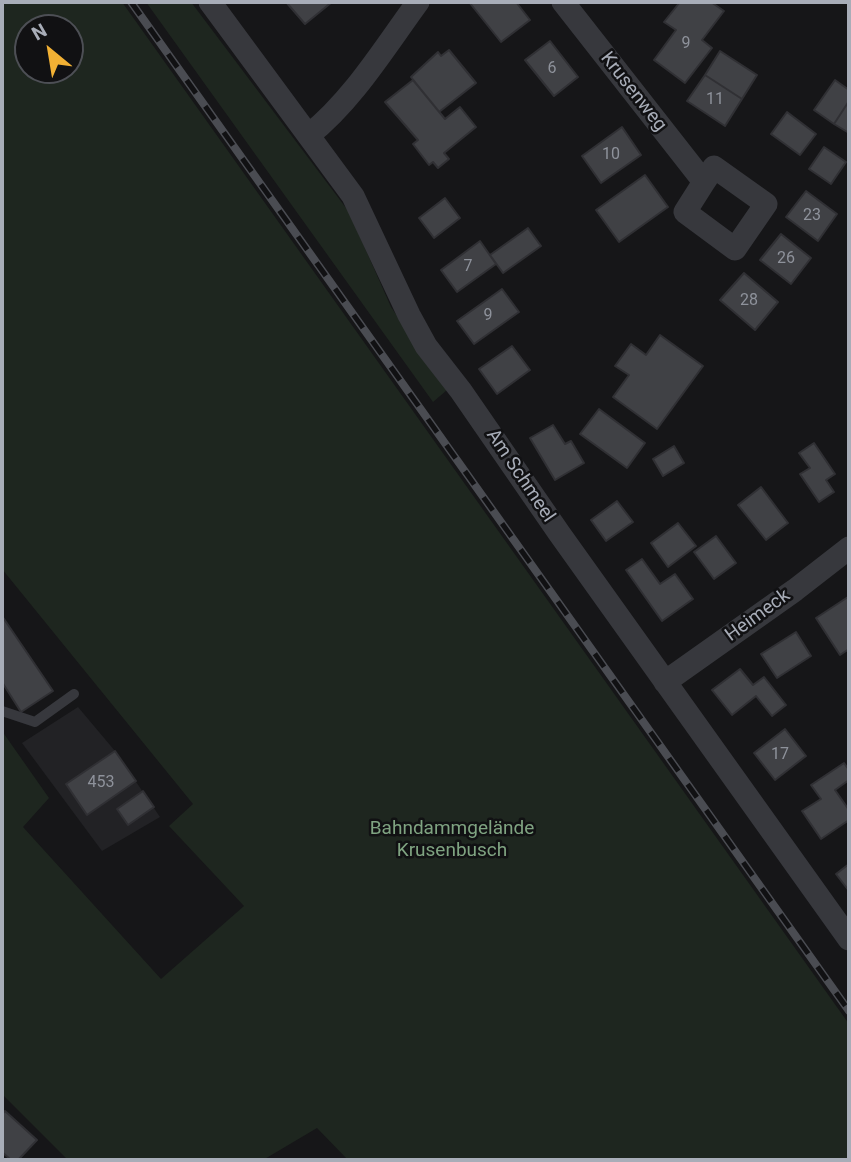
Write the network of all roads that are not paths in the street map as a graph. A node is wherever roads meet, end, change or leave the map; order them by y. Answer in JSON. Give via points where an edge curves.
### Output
{"nodes":[{"id":1,"x":211,"y":2,"type":"edge"},
{"id":2,"x":418,"y":2,"type":"edge"},
{"id":3,"x":563,"y":2,"type":"edge"},
{"id":4,"x":309,"y":135,"type":"junction"},
{"id":5,"x":704,"y":182,"type":"dead end"},
{"id":6,"x":849,"y":548,"type":"edge"},
{"id":7,"x":665,"y":682,"type":"junction"},
{"id":8,"x":74,"y":694,"type":"dead end"},
{"id":9,"x":2,"y":711,"type":"edge"},
{"id":10,"x":849,"y":939,"type":"edge"}],
"edges":[{"from":1,"to":4,"type":"street","name":"Am Schmeel"},
{"from":2,"to":4,"type":"street","via":[[372,66]]},
{"from":3,"to":5,"type":"street","name":"Krusenweg"},
{"from":4,"to":7,"type":"street","name":"Am Schmeel","via":[[353,196],[426,346]]},
{"from":6,"to":7,"type":"street","name":"Heimeck"},
{"from":7,"to":10,"type":"street","name":"Am Schmeel"},
{"from":8,"to":9,"type":"lane","via":[[35,722]]}]}
